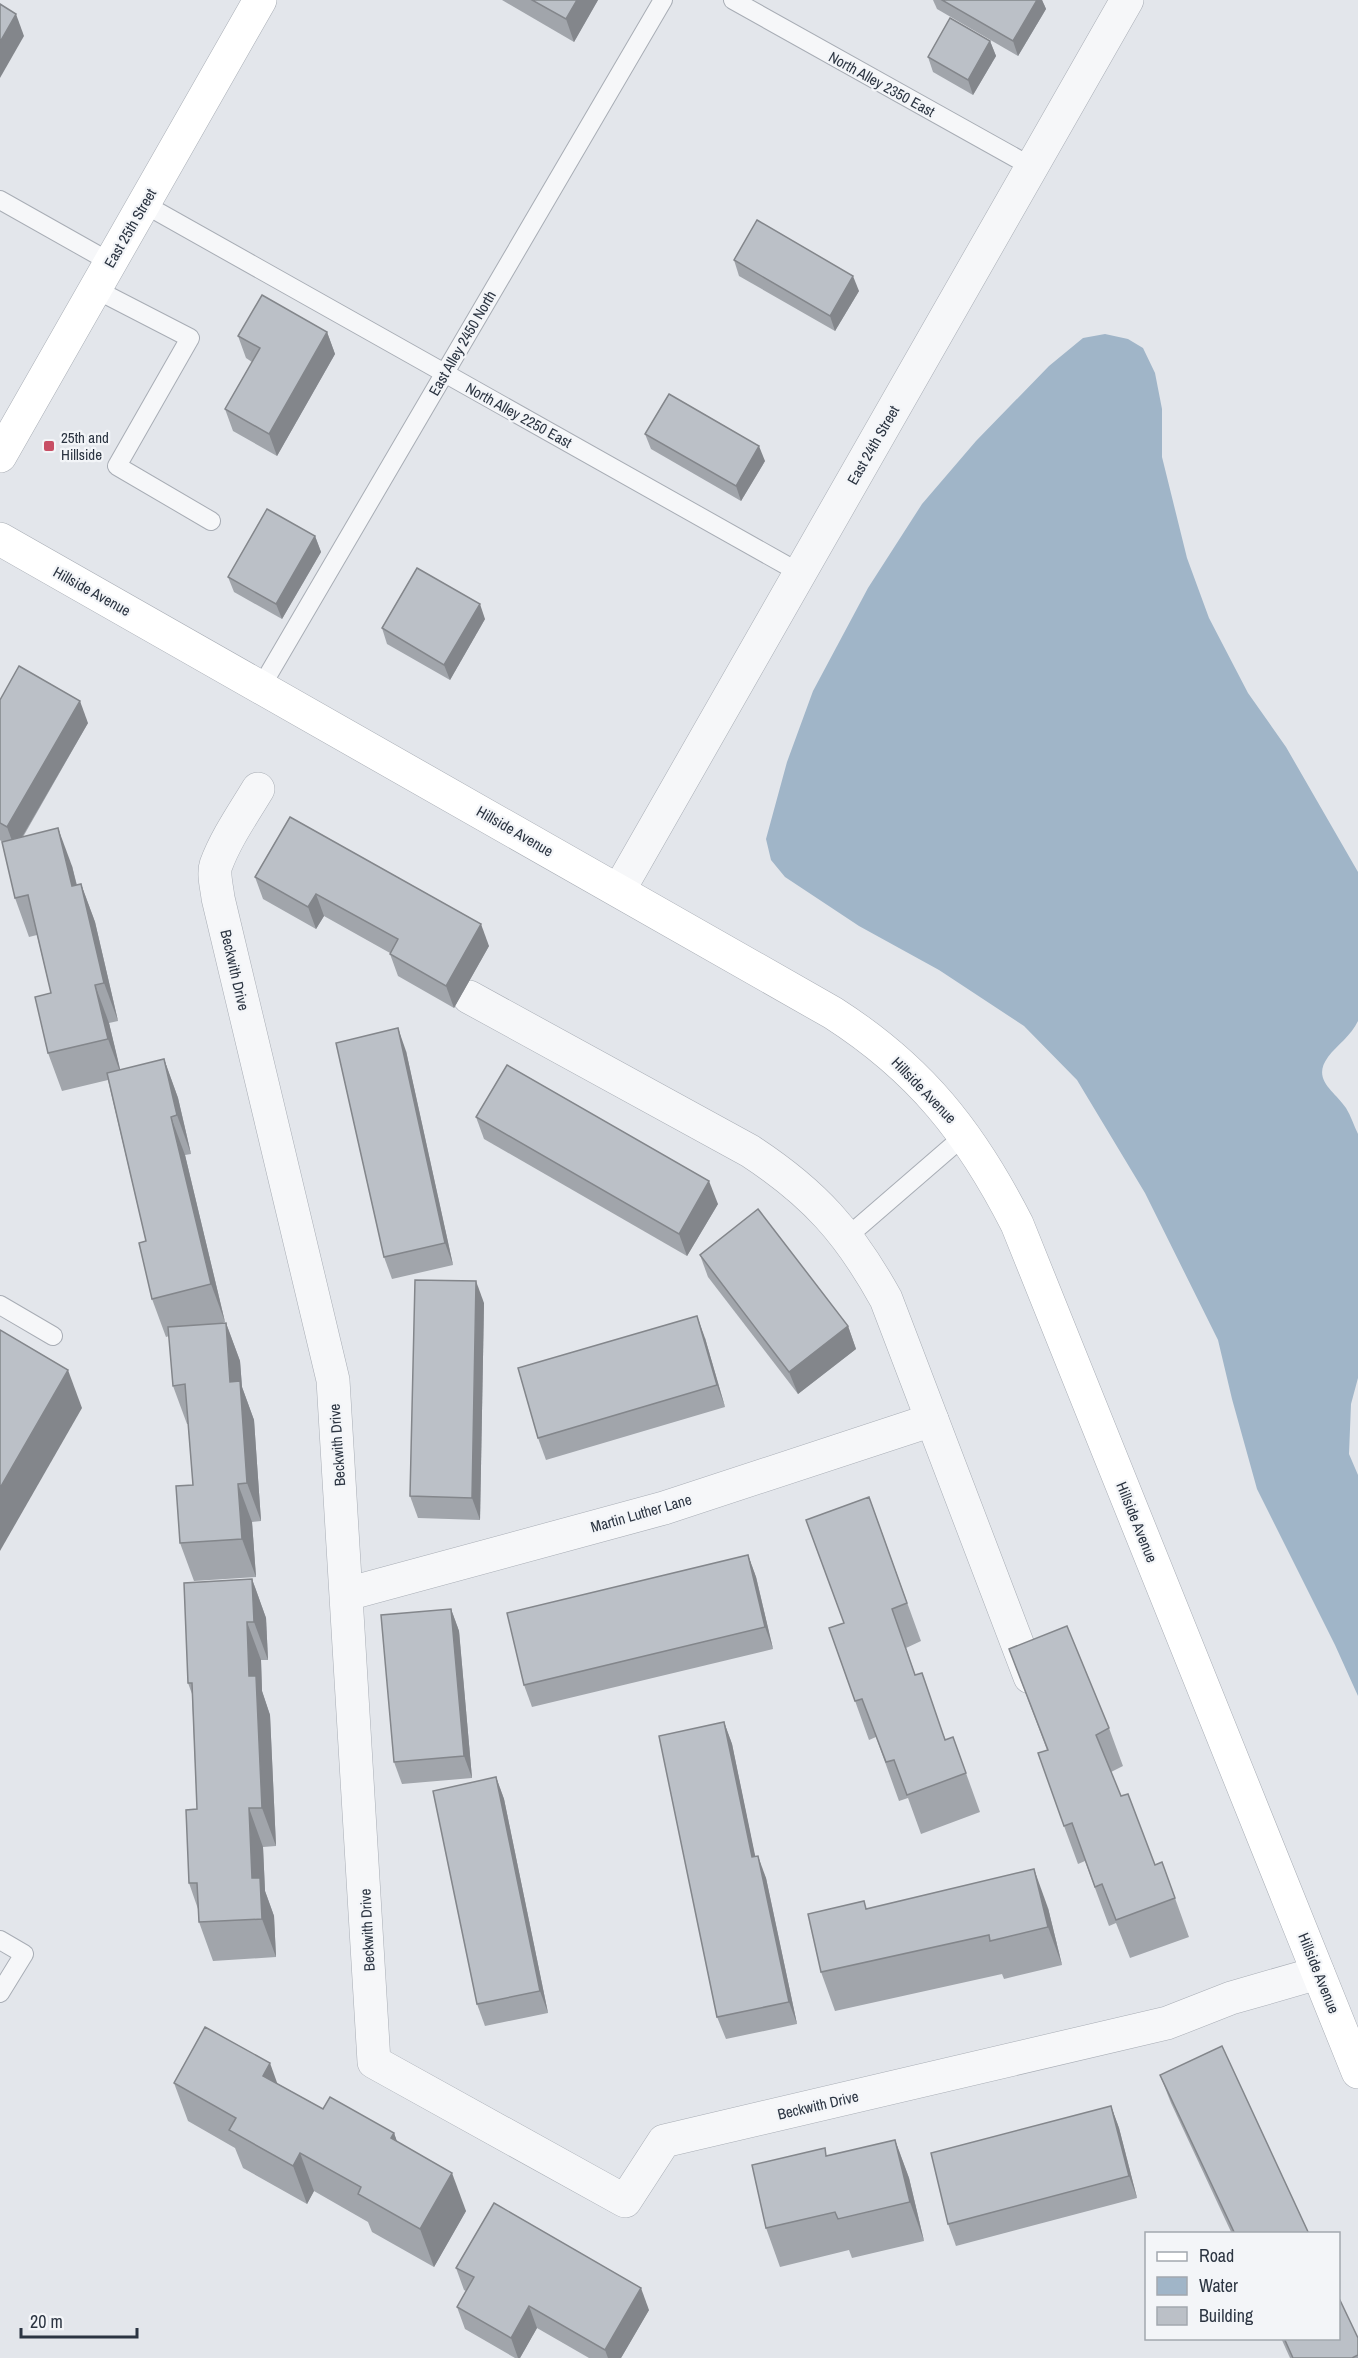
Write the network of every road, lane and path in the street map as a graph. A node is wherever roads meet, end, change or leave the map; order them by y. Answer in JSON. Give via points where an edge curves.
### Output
{"nodes":[{"id":1,"x":259,"y":0,"type":"edge"},
{"id":2,"x":663,"y":0,"type":"edge"},
{"id":3,"x":733,"y":0,"type":"edge"},
{"id":4,"x":1127,"y":0,"type":"edge"},
{"id":5,"x":1032,"y":167,"type":"junction"},
{"id":6,"x":0,"y":200,"type":"edge"},
{"id":7,"x":144,"y":204,"type":"junction"},
{"id":8,"x":103,"y":275,"type":"junction"},
{"id":9,"x":445,"y":373,"type":"junction"},
{"id":10,"x":0,"y":456,"type":"edge"},
{"id":11,"x":212,"y":521,"type":"dead end"},
{"id":12,"x":0,"y":539,"type":"edge"},
{"id":13,"x":800,"y":573,"type":"junction"},
{"id":14,"x":261,"y":687,"type":"junction"},
{"id":15,"x":258,"y":789,"type":"dead end"},
{"id":16,"x":619,"y":890,"type":"junction"},
{"id":17,"x":469,"y":996,"type":"dead end"},
{"id":18,"x":965,"y":1135,"type":"junction"},
{"id":19,"x":847,"y":1237,"type":"junction"},
{"id":20,"x":0,"y":1305,"type":"edge"},
{"id":21,"x":53,"y":1336,"type":"dead end"},
{"id":22,"x":932,"y":1420,"type":"junction"},
{"id":23,"x":347,"y":1594,"type":"junction"},
{"id":24,"x":1030,"y":1677,"type":"edge"},
{"id":25,"x":0,"y":1940,"type":"edge"},
{"id":26,"x":1318,"y":1973,"type":"junction"},
{"id":27,"x":0,"y":1993,"type":"edge"},
{"id":28,"x":1358,"y":2072,"type":"edge"}],
"edges":[{"from":1,"to":7,"type":"street","name":"East 25th Street"},
{"from":2,"to":9,"type":"lane","name":"East Alley 2450 North"},
{"from":3,"to":5,"type":"lane","name":"North Alley 2350 East"},
{"from":4,"to":5,"type":"street","name":"East 24th Street"},
{"from":5,"to":13,"type":"street","name":"East 24th Street"},
{"from":6,"to":8,"type":"lane"},
{"from":7,"to":8,"type":"street","name":"East 25th Street"},
{"from":7,"to":9,"type":"lane","name":"North Alley 2250 East"},
{"from":8,"to":10,"type":"street","name":"East 25th Street"},
{"from":8,"to":11,"type":"lane","via":[[190,338],[117,466]]},
{"from":9,"to":13,"type":"lane","name":"North Alley 2250 East"},
{"from":9,"to":14,"type":"lane","name":"East Alley 2450 North"},
{"from":12,"to":14,"type":"street","name":"Hillside Avenue"},
{"from":13,"to":16,"type":"street","name":"East 24th Street"},
{"from":14,"to":16,"type":"street","name":"Hillside Avenue"},
{"from":15,"to":23,"type":"street","name":"Beckwith Drive","via":[[216,866],[218,898],[333,1380]]},
{"from":16,"to":18,"type":"street","name":"Hillside Avenue","via":[[849,1023],[919,1081]]},
{"from":17,"to":19,"type":"street","via":[[750,1151],[811,1196]]},
{"from":18,"to":19,"type":"lane"},
{"from":18,"to":26,"type":"street","name":"Hillside Avenue","via":[[1017,1224]]},
{"from":19,"to":22,"type":"street","via":[[885,1299]]},
{"from":20,"to":21,"type":"lane"},
{"from":22,"to":23,"type":"street","name":"Martin Luther Lane","via":[[664,1508]]},
{"from":22,"to":24,"type":"street"},
{"from":23,"to":26,"type":"street","name":"Beckwith Drive","via":[[374,2062],[625,2201],[664,2141],[1167,2023],[1232,1998]]},
{"from":25,"to":27,"type":"lane","via":[[24,1954]]},
{"from":26,"to":28,"type":"street","name":"Hillside Avenue"}]}
